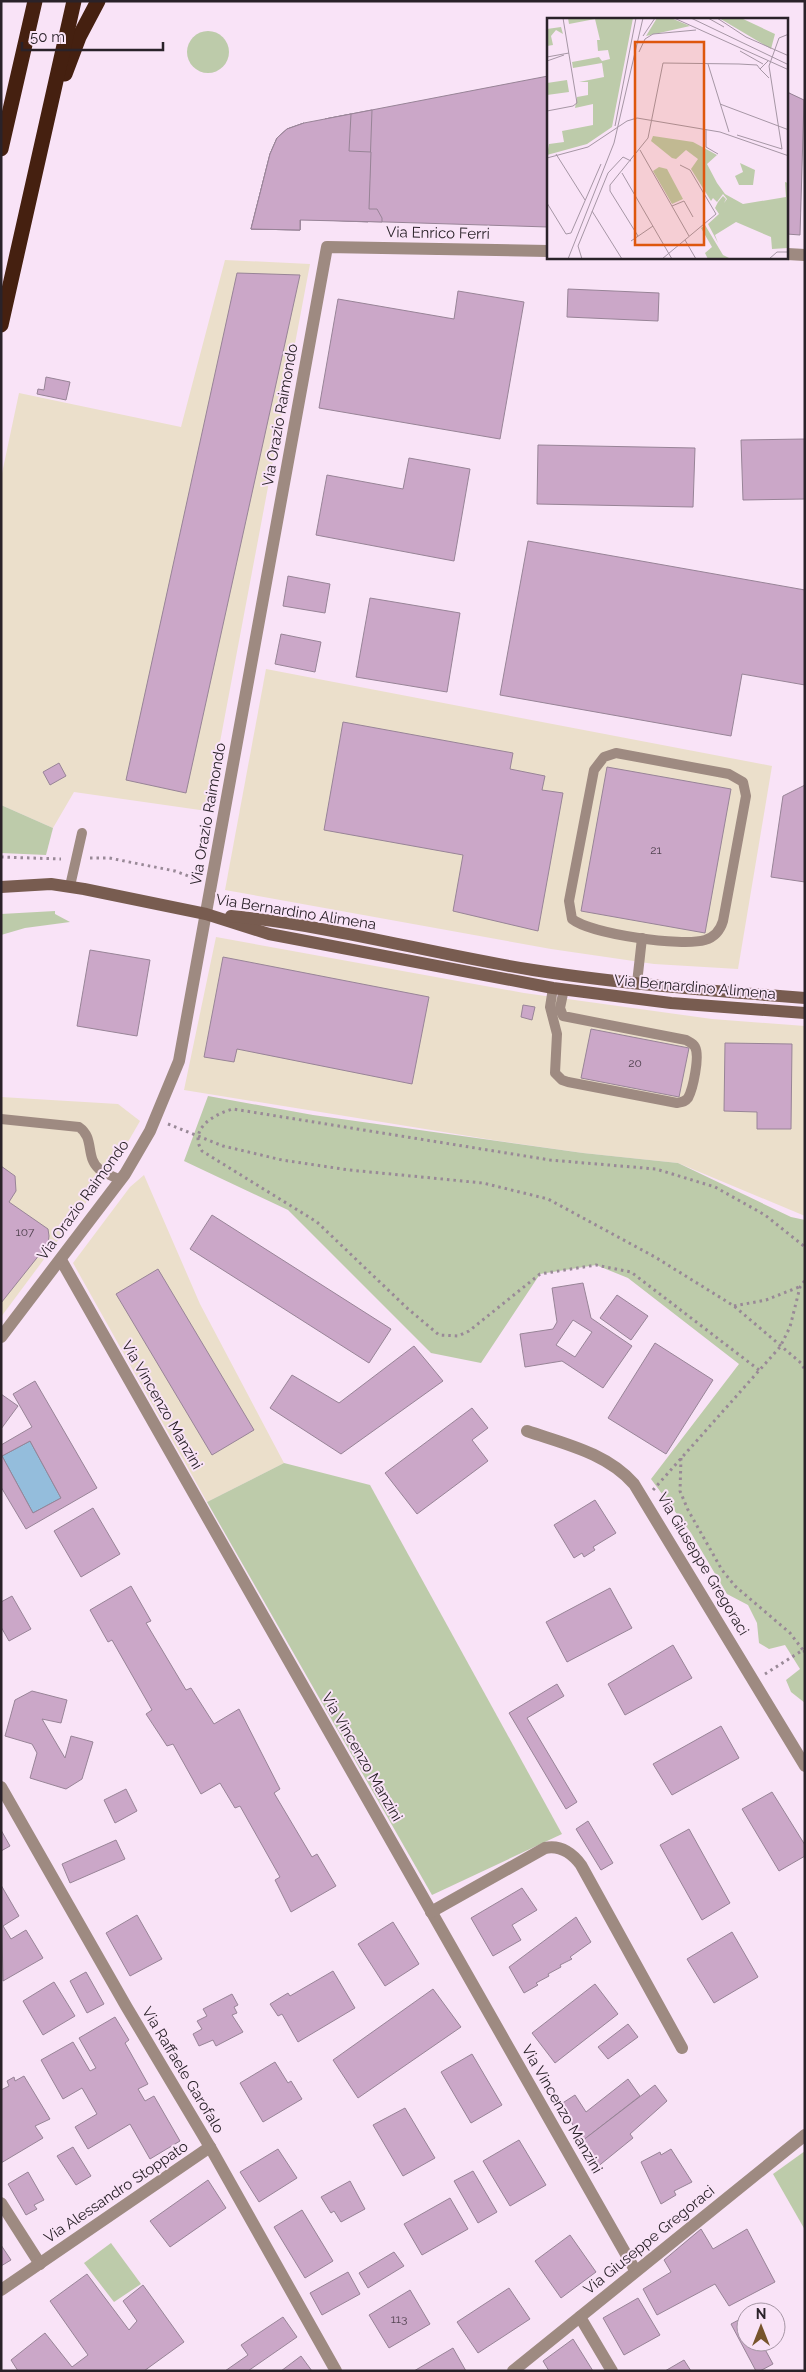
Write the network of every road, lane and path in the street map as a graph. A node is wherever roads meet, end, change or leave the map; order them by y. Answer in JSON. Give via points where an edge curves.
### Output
{"nodes":[{"id":1,"x":35,"y":1,"type":"edge"},
{"id":2,"x":74,"y":1,"type":"edge"},
{"id":3,"x":98,"y":1,"type":"edge"},
{"id":4,"x":47,"y":119,"type":"junction"},
{"id":5,"x":1,"y":149,"type":"edge"},
{"id":6,"x":328,"y":247,"type":"joint"},
{"id":7,"x":547,"y":251,"type":"edge"},
{"id":8,"x":788,"y":254,"type":"edge"},
{"id":9,"x":805,"y":255,"type":"edge"},
{"id":10,"x":1,"y":325,"type":"edge"},
{"id":11,"x":82,"y":833,"type":"dead end"},
{"id":12,"x":1,"y":857,"type":"edge"},
{"id":13,"x":109,"y":858,"type":"dead end"},
{"id":14,"x":44,"y":860,"type":"dead end"},
{"id":15,"x":194,"y":878,"type":"dead end"},
{"id":16,"x":1,"y":886,"type":"edge"},
{"id":17,"x":70,"y":886,"type":"junction"},
{"id":18,"x":206,"y":914,"type":"junction"},
{"id":19,"x":642,"y":938,"type":"junction"},
{"id":20,"x":637,"y":983,"type":"junction"},
{"id":21,"x":558,"y":989,"type":"junction"},
{"id":22,"x":805,"y":998,"type":"edge"},
{"id":23,"x":805,"y":1013,"type":"edge"},
{"id":24,"x":1,"y":1119,"type":"edge"},
{"id":25,"x":156,"y":1119,"type":"junction"},
{"id":26,"x":197,"y":1136,"type":"junction"},
{"id":27,"x":121,"y":1180,"type":"junction"},
{"id":28,"x":805,"y":1247,"type":"edge"},
{"id":29,"x":61,"y":1260,"type":"junction"},
{"id":30,"x":805,"y":1280,"type":"edge"},
{"id":31,"x":800,"y":1287,"type":"junction"},
{"id":32,"x":734,"y":1306,"type":"junction"},
{"id":33,"x":1,"y":1337,"type":"edge"},
{"id":34,"x":780,"y":1347,"type":"junction"},
{"id":35,"x":759,"y":1370,"type":"junction"},
{"id":36,"x":805,"y":1370,"type":"edge"},
{"id":37,"x":527,"y":1431,"type":"dead end"},
{"id":38,"x":681,"y":1458,"type":"junction"},
{"id":39,"x":645,"y":1500,"type":"junction"},
{"id":40,"x":804,"y":1650,"type":"edge"},
{"id":41,"x":805,"y":1656,"type":"edge"},
{"id":42,"x":753,"y":1681,"type":"junction"},
{"id":43,"x":805,"y":1766,"type":"edge"},
{"id":44,"x":1,"y":1787,"type":"edge"},
{"id":45,"x":431,"y":1912,"type":"junction"},
{"id":46,"x":682,"y":2048,"type":"dead end"},
{"id":47,"x":805,"y":2135,"type":"edge"},
{"id":48,"x":210,"y":2147,"type":"junction"},
{"id":49,"x":1,"y":2203,"type":"edge"},
{"id":50,"x":40,"y":2264,"type":"junction"},
{"id":51,"x":636,"y":2270,"type":"junction"},
{"id":52,"x":1,"y":2290,"type":"edge"},
{"id":53,"x":580,"y":2317,"type":"junction"},
{"id":54,"x":336,"y":2371,"type":"edge"},
{"id":55,"x":513,"y":2371,"type":"edge"},
{"id":56,"x":612,"y":2371,"type":"edge"}],
"edges":[{"from":1,"to":5,"type":"highway"},
{"from":2,"to":4,"type":"highway"},
{"from":3,"to":4,"type":"highway","via":[[79,37]]},
{"from":4,"to":10,"type":"highway"},
{"from":6,"to":7,"type":"street","name":"Via Enrico Ferri"},
{"from":6,"to":18,"type":"street","name":"Via Orazio Raimondo"},
{"from":8,"to":9,"type":"street"},
{"from":11,"to":17,"type":"lane"},
{"from":12,"to":14,"type":"path","via":[[30,856]]},
{"from":13,"to":15,"type":"path"},
{"from":16,"to":17,"type":"street"},
{"from":17,"to":18,"type":"street"},
{"from":18,"to":20,"type":"street","name":"Via Bernardino Alimena","via":[[282,923],[533,970]]},
{"from":18,"to":21,"type":"street","name":"Via Bernardino Alimena","via":[[269,934]]},
{"from":18,"to":25,"type":"street","name":"Via Orazio Raimondo","via":[[181,1056]]},
{"from":19,"to":19,"type":"lane","via":[[700,941],[713,936],[722,926],[746,796],[740,779],[730,774],[622,753],[604,757],[596,766],[569,901],[570,915],[588,928]]},
{"from":19,"to":20,"type":"lane"},
{"from":20,"to":22,"type":"street","name":"Via Bernardino Alimena"},
{"from":21,"to":21,"type":"lane","via":[[550,1007],[558,1034],[554,1064],[558,1077],[568,1082],[677,1103],[688,1098],[697,1062],[696,1048],[692,1043],[563,1016]]},
{"from":21,"to":23,"type":"street","name":"Via Bernardino Alimena","via":[[670,1003]]},
{"from":24,"to":27,"type":"lane","via":[[79,1127],[89,1138],[92,1158],[98,1168]]},
{"from":25,"to":26,"type":"path"},
{"from":25,"to":27,"type":"street","name":"Via Orazio Raimondo"},
{"from":26,"to":28,"type":"path","via":[[206,1122],[233,1109],[550,1160],[656,1169],[715,1188],[765,1215]]},
{"from":26,"to":32,"type":"path","via":[[223,1146],[282,1160],[483,1183],[548,1199]]},
{"from":26,"to":35,"type":"path","via":[[202,1151],[317,1222],[439,1335],[458,1336],[469,1331],[540,1274],[596,1265],[631,1272]]},
{"from":27,"to":29,"type":"street","name":"Via Orazio Raimondo"},
{"from":29,"to":33,"type":"street","name":"Via Orazio Raimondo"},
{"from":29,"to":45,"type":"street","name":"Via Vincenzo Manzini"},
{"from":30,"to":31,"type":"path"},
{"from":31,"to":32,"type":"path","via":[[766,1300]]},
{"from":31,"to":34,"type":"path","via":[[790,1327]]},
{"from":32,"to":34,"type":"path"},
{"from":34,"to":35,"type":"path"},
{"from":34,"to":36,"type":"path"},
{"from":35,"to":38,"type":"path"},
{"from":37,"to":39,"type":"street","name":"Via Giuseppe Gregoraci","via":[[610,1462],[630,1480]]},
{"from":38,"to":39,"type":"path"},
{"from":38,"to":40,"type":"path","via":[[680,1491],[722,1570]]},
{"from":39,"to":42,"type":"street","name":"Via Giuseppe Gregoraci"},
{"from":40,"to":41,"type":"path"},
{"from":40,"to":42,"type":"path"},
{"from":42,"to":43,"type":"street","name":"Via Giuseppe Gregoraci"},
{"from":44,"to":48,"type":"street","name":"Via Raffaele Garofalo"},
{"from":45,"to":46,"type":"street","via":[[545,1848],[568,1852],[581,1865]]},
{"from":45,"to":51,"type":"street","name":"Via Vincenzo Manzini"},
{"from":47,"to":51,"type":"street","name":"Via Giuseppe Gregoraci"},
{"from":48,"to":50,"type":"street","name":"Via Alessandro Stoppato"},
{"from":48,"to":54,"type":"street","name":"Via Raffaele Garofalo"},
{"from":49,"to":50,"type":"street","name":"Via Alessandro Stoppato"},
{"from":50,"to":52,"type":"street","name":"Via Alessandro Stoppato"},
{"from":51,"to":53,"type":"street","name":"Via Giuseppe Gregoraci"},
{"from":53,"to":55,"type":"street","name":"Via Giuseppe Gregoraci"},
{"from":53,"to":56,"type":"street"}]}
